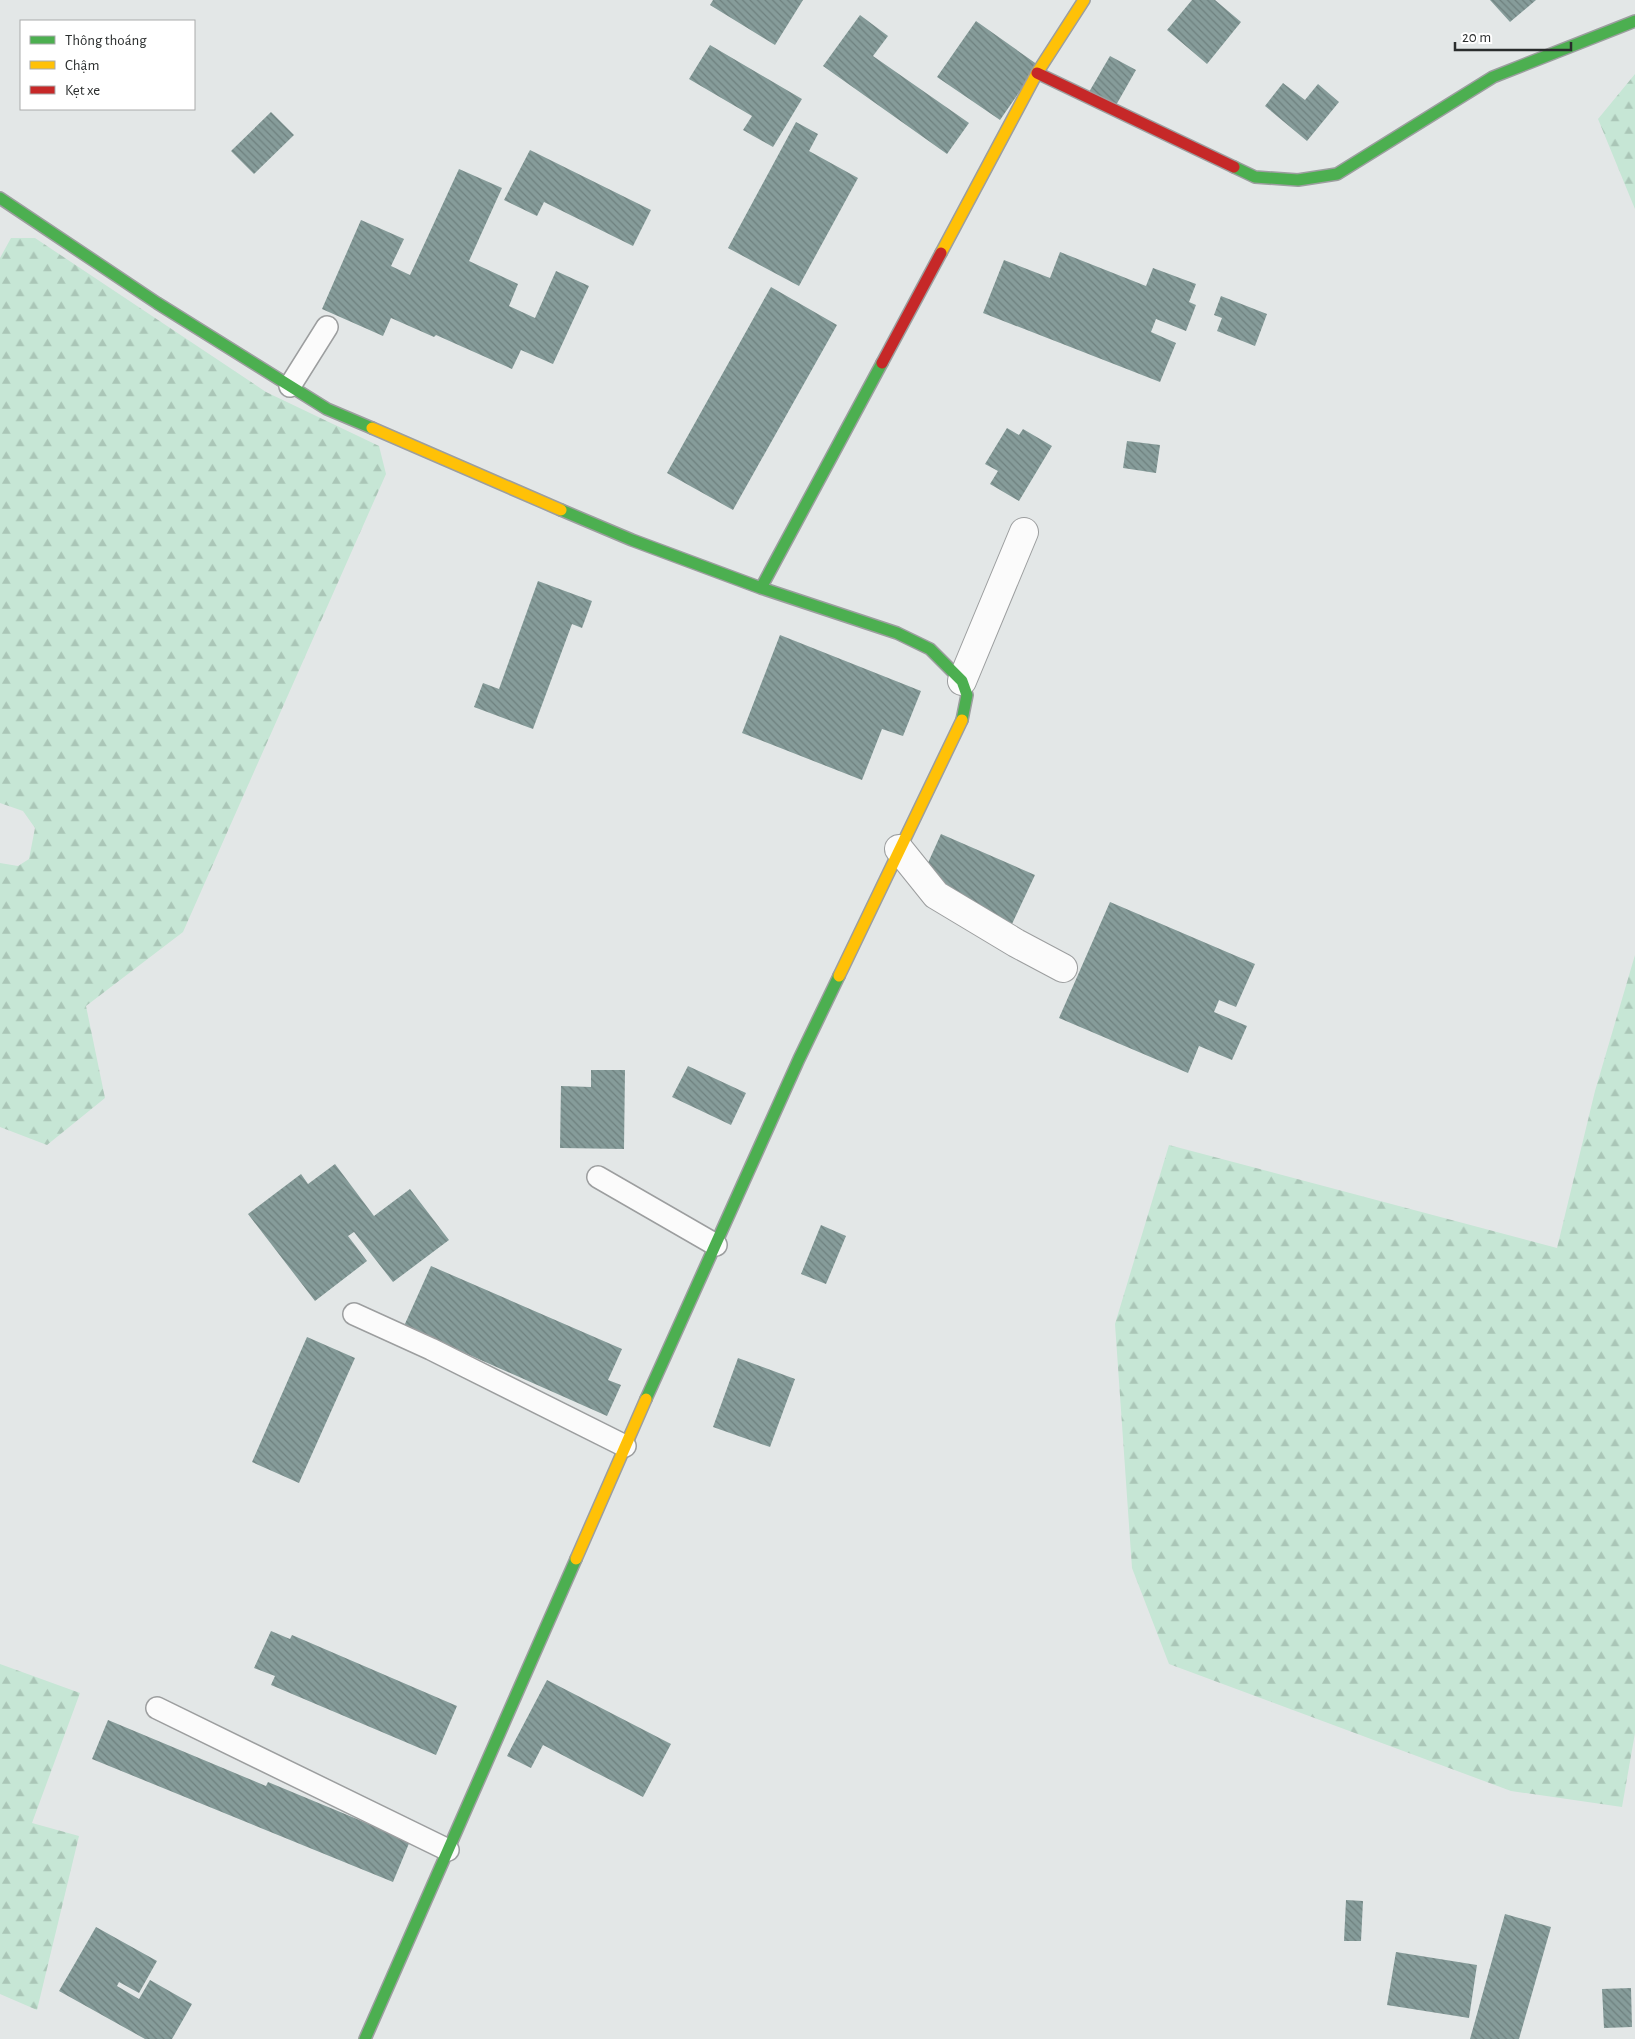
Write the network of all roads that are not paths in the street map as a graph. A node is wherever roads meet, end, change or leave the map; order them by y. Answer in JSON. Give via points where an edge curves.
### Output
{"nodes":[{"id":1,"x":1084,"y":0,"type":"edge"},
{"id":2,"x":1635,"y":21,"type":"edge"},
{"id":3,"x":1036,"y":74,"type":"junction"},
{"id":4,"x":0,"y":198,"type":"edge"},
{"id":5,"x":327,"y":327,"type":"dead end"},
{"id":6,"x":290,"y":386,"type":"junction"},
{"id":7,"x":1024,"y":532,"type":"dead end"},
{"id":8,"x":761,"y":588,"type":"junction"},
{"id":9,"x":962,"y":681,"type":"junction"},
{"id":10,"x":900,"y":849,"type":"junction"},
{"id":11,"x":1063,"y":968,"type":"dead end"},
{"id":12,"x":598,"y":1177,"type":"dead end"},
{"id":13,"x":716,"y":1245,"type":"junction"},
{"id":14,"x":354,"y":1314,"type":"dead end"},
{"id":15,"x":625,"y":1446,"type":"junction"},
{"id":16,"x":156,"y":1708,"type":"dead end"},
{"id":17,"x":448,"y":1850,"type":"junction"},
{"id":18,"x":365,"y":2039,"type":"edge"}],
"edges":[{"from":1,"to":3,"type":"street"},
{"from":2,"to":3,"type":"street","via":[[1493,77],[1337,174],[1298,180],[1255,177]]},
{"from":3,"to":8,"type":"street"},
{"from":4,"to":6,"type":"street","via":[[157,303]]},
{"from":5,"to":6,"type":"lane"},
{"from":6,"to":8,"type":"street","via":[[327,409],[632,540]]},
{"from":7,"to":9,"type":"street"},
{"from":8,"to":9,"type":"street","via":[[897,633],[930,649]]},
{"from":9,"to":10,"type":"street","via":[[967,696],[961,722]]},
{"from":10,"to":11,"type":"street","via":[[936,895]]},
{"from":10,"to":13,"type":"street","via":[[799,1059]]},
{"from":12,"to":13,"type":"lane"},
{"from":13,"to":15,"type":"street"},
{"from":14,"to":15,"type":"lane"},
{"from":15,"to":17,"type":"street"},
{"from":16,"to":17,"type":"lane"},
{"from":17,"to":18,"type":"street"}]}
